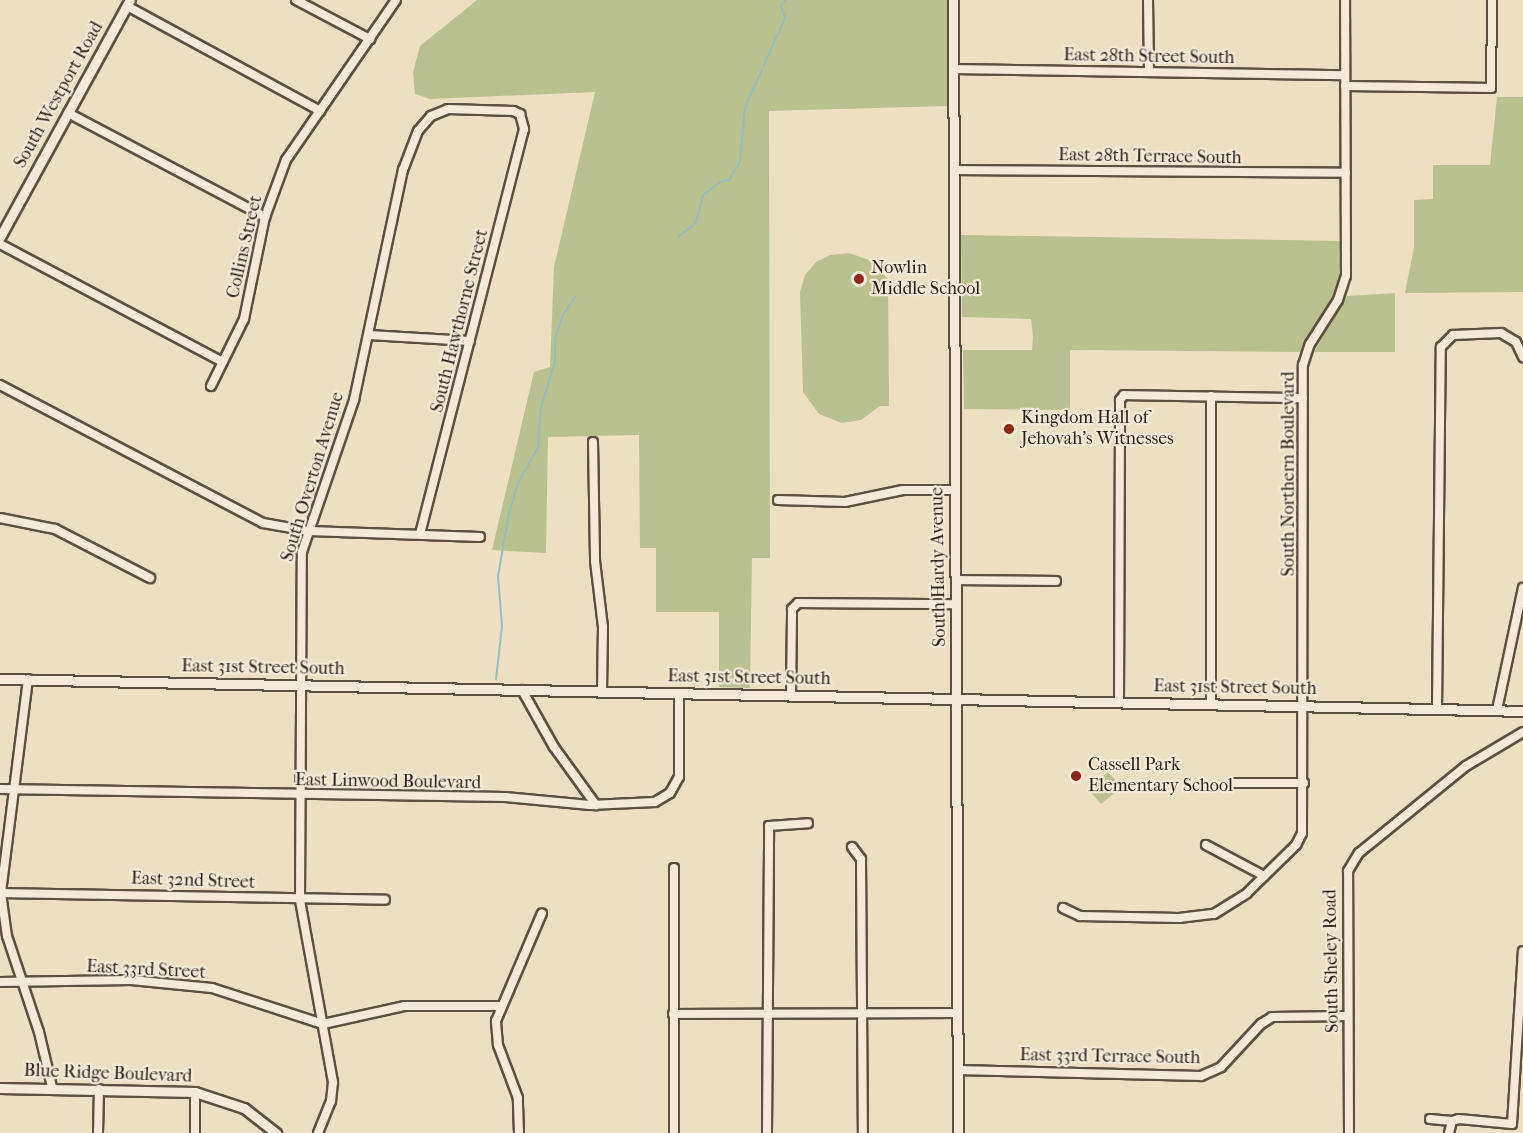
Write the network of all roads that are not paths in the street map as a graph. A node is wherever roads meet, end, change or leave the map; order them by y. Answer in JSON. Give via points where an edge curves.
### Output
{"nodes":[{"id":1,"x":296,"y":0,"type":"edge"},
{"id":2,"x":396,"y":0,"type":"edge"},
{"id":3,"x":953,"y":0,"type":"edge"},
{"id":4,"x":1148,"y":0,"type":"edge"},
{"id":5,"x":1345,"y":0,"type":"edge"},
{"id":6,"x":1492,"y":0,"type":"edge"},
{"id":7,"x":129,"y":3,"type":"edge"},
{"id":8,"x":370,"y":39,"type":"junction"},
{"id":9,"x":953,"y":69,"type":"junction"},
{"id":10,"x":1149,"y":72,"type":"junction"},
{"id":11,"x":1345,"y":75,"type":"junction"},
{"id":12,"x":1346,"y":86,"type":"junction"},
{"id":13,"x":320,"y":111,"type":"junction"},
{"id":14,"x":68,"y":113,"type":"junction"},
{"id":15,"x":521,"y":116,"type":"joint"},
{"id":16,"x":954,"y":170,"type":"junction"},
{"id":17,"x":1346,"y":173,"type":"junction"},
{"id":18,"x":265,"y":217,"type":"junction"},
{"id":19,"x":0,"y":237,"type":"edge"},
{"id":20,"x":0,"y":244,"type":"edge"},
{"id":21,"x":369,"y":335,"type":"junction"},
{"id":22,"x":470,"y":341,"type":"junction"},
{"id":23,"x":1523,"y":357,"type":"edge"},
{"id":24,"x":223,"y":362,"type":"junction"},
{"id":25,"x":0,"y":385,"type":"edge"},
{"id":26,"x":211,"y":386,"type":"dead end"},
{"id":27,"x":1211,"y":396,"type":"junction"},
{"id":28,"x":1303,"y":398,"type":"junction"},
{"id":29,"x":593,"y":442,"type":"dead end"},
{"id":30,"x":955,"y":490,"type":"junction"},
{"id":31,"x":778,"y":500,"type":"dead end"},
{"id":32,"x":0,"y":518,"type":"edge"},
{"id":33,"x":309,"y":531,"type":"junction"},
{"id":34,"x":420,"y":534,"type":"junction"},
{"id":35,"x":480,"y":537,"type":"dead end"},
{"id":36,"x":150,"y":578,"type":"dead end"},
{"id":37,"x":957,"y":580,"type":"junction"},
{"id":38,"x":1056,"y":581,"type":"dead end"},
{"id":39,"x":1523,"y":588,"type":"edge"},
{"id":40,"x":957,"y":604,"type":"junction"},
{"id":41,"x":0,"y":679,"type":"edge"},
{"id":42,"x":28,"y":679,"type":"junction"},
{"id":43,"x":301,"y":685,"type":"junction"},
{"id":44,"x":522,"y":690,"type":"junction"},
{"id":45,"x":602,"y":692,"type":"junction"},
{"id":46,"x":679,"y":693,"type":"junction"},
{"id":47,"x":791,"y":696,"type":"junction"},
{"id":48,"x":957,"y":699,"type":"junction"},
{"id":49,"x":1119,"y":702,"type":"junction"},
{"id":50,"x":1211,"y":704,"type":"junction"},
{"id":51,"x":1304,"y":706,"type":"junction"},
{"id":52,"x":1437,"y":709,"type":"junction"},
{"id":53,"x":1497,"y":710,"type":"junction"},
{"id":54,"x":1523,"y":711,"type":"edge"},
{"id":55,"x":1523,"y":732,"type":"edge"},
{"id":56,"x":1234,"y":783,"type":"dead end"},
{"id":57,"x":1304,"y":783,"type":"junction"},
{"id":58,"x":0,"y":789,"type":"edge"},
{"id":59,"x":14,"y":790,"type":"junction"},
{"id":60,"x":301,"y":796,"type":"junction"},
{"id":61,"x":596,"y":805,"type":"junction"},
{"id":62,"x":808,"y":823,"type":"dead end"},
{"id":63,"x":1206,"y":844,"type":"dead end"},
{"id":64,"x":852,"y":847,"type":"dead end"},
{"id":65,"x":674,"y":868,"type":"dead end"},
{"id":66,"x":1264,"y":876,"type":"junction"},
{"id":67,"x":1,"y":893,"type":"edge"},
{"id":68,"x":300,"y":900,"type":"junction"},
{"id":69,"x":385,"y":900,"type":"dead end"},
{"id":70,"x":1063,"y":908,"type":"dead end"},
{"id":71,"x":542,"y":913,"type":"dead end"},
{"id":72,"x":1523,"y":951,"type":"edge"},
{"id":73,"x":0,"y":982,"type":"edge"},
{"id":74,"x":22,"y":982,"type":"junction"},
{"id":75,"x":499,"y":1006,"type":"junction"},
{"id":76,"x":768,"y":1013,"type":"junction"},
{"id":77,"x":862,"y":1013,"type":"junction"},
{"id":78,"x":957,"y":1013,"type":"junction"},
{"id":79,"x":673,"y":1014,"type":"junction"},
{"id":80,"x":1348,"y":1016,"type":"junction"},
{"id":81,"x":323,"y":1024,"type":"junction"},
{"id":82,"x":958,"y":1070,"type":"junction"},
{"id":83,"x":52,"y":1087,"type":"junction"},
{"id":84,"x":0,"y":1088,"type":"edge"},
{"id":85,"x":99,"y":1089,"type":"junction"},
{"id":86,"x":195,"y":1092,"type":"junction"},
{"id":87,"x":1430,"y":1119,"type":"dead end"},
{"id":88,"x":1452,"y":1121,"type":"junction"},
{"id":89,"x":98,"y":1133,"type":"edge"},
{"id":90,"x":195,"y":1133,"type":"edge"},
{"id":91,"x":276,"y":1133,"type":"edge"},
{"id":92,"x":318,"y":1133,"type":"edge"},
{"id":93,"x":519,"y":1133,"type":"edge"},
{"id":94,"x":674,"y":1133,"type":"edge"},
{"id":95,"x":767,"y":1133,"type":"edge"},
{"id":96,"x":863,"y":1133,"type":"edge"},
{"id":97,"x":958,"y":1133,"type":"edge"},
{"id":98,"x":1349,"y":1133,"type":"edge"},
{"id":99,"x":1449,"y":1133,"type":"edge"}],
"edges":[{"from":1,"to":8,"type":"street"},
{"from":2,"to":8,"type":"street","name":"Collins Street"},
{"from":3,"to":9,"type":"street","name":"South Hardy Avenue"},
{"from":4,"to":10,"type":"street"},
{"from":5,"to":11,"type":"street","name":"South Northern Boulevard"},
{"from":6,"to":12,"type":"street","via":[[1491,88]]},
{"from":7,"to":13,"type":"street"},
{"from":7,"to":14,"type":"street","name":"South Westport Road"},
{"from":8,"to":13,"type":"street","name":"Collins Street"},
{"from":9,"to":10,"type":"street","name":"East 28th Street South"},
{"from":9,"to":16,"type":"street","name":"South Hardy Avenue"},
{"from":10,"to":11,"type":"street","name":"East 28th Street South"},
{"from":11,"to":12,"type":"street","name":"South Northern Boulevard"},
{"from":12,"to":17,"type":"street","name":"South Northern Boulevard"},
{"from":13,"to":18,"type":"street","name":"Collins Street","via":[[286,160]]},
{"from":14,"to":18,"type":"street"},
{"from":14,"to":19,"type":"street","name":"South Westport Road"},
{"from":15,"to":21,"type":"street","name":"South Overton Avenue","via":[[504,109],[458,107],[439,112],[426,121],[403,170]]},
{"from":15,"to":22,"type":"street","name":"South Hawthorne Street","via":[[524,129]]},
{"from":16,"to":17,"type":"street","name":"East 28th Terrace South"},
{"from":16,"to":30,"type":"street","name":"South Hardy Avenue"},
{"from":17,"to":28,"type":"street","name":"South Northern Boulevard","via":[[1346,276],[1338,300],[1310,344],[1304,365]]},
{"from":18,"to":24,"type":"street","name":"Collins Street","via":[[244,319]]},
{"from":20,"to":24,"type":"street"},
{"from":21,"to":22,"type":"street"},
{"from":21,"to":33,"type":"street","name":"South Overton Avenue","via":[[343,438]]},
{"from":22,"to":34,"type":"street","name":"South Hawthorne Street"},
{"from":23,"to":52,"type":"street","via":[[1517,344],[1501,333],[1453,335],[1441,347]]},
{"from":24,"to":26,"type":"street","name":"Collins Street"},
{"from":25,"to":33,"type":"street","via":[[263,523]]},
{"from":27,"to":28,"type":"street"},
{"from":27,"to":49,"type":"street","via":[[1124,395],[1120,400]]},
{"from":27,"to":50,"type":"street"},
{"from":28,"to":51,"type":"street","name":"South Northern Boulevard"},
{"from":29,"to":45,"type":"street","via":[[595,561],[603,627]]},
{"from":30,"to":31,"type":"street","via":[[903,490],[845,502]]},
{"from":30,"to":37,"type":"street","name":"South Hardy Avenue"},
{"from":32,"to":36,"type":"street","via":[[55,529]]},
{"from":33,"to":34,"type":"street"},
{"from":33,"to":43,"type":"street","name":"South Overton Avenue","via":[[299,570]]},
{"from":34,"to":35,"type":"street"},
{"from":37,"to":38,"type":"street"},
{"from":37,"to":40,"type":"street","name":"South Hardy Avenue"},
{"from":39,"to":53,"type":"street"},
{"from":40,"to":47,"type":"street","via":[[798,603],[792,609]]},
{"from":40,"to":48,"type":"street","name":"South Hardy Avenue"},
{"from":41,"to":42,"type":"street","name":"East 31st Street South"},
{"from":42,"to":43,"type":"street","name":"East 31st Street South"},
{"from":42,"to":59,"type":"street"},
{"from":43,"to":44,"type":"street","name":"East 31st Street South"},
{"from":43,"to":60,"type":"street","name":"South Overton Avenue"},
{"from":44,"to":45,"type":"street","name":"East 31st Street South"},
{"from":44,"to":61,"type":"street","via":[[554,747]]},
{"from":45,"to":46,"type":"street","name":"East 31st Street South"},
{"from":46,"to":47,"type":"street","name":"East 31st Street South"},
{"from":46,"to":61,"type":"street","name":"East Linwood Boulevard","via":[[680,768],[676,786],[655,802]]},
{"from":47,"to":48,"type":"street","name":"East 31st Street South"},
{"from":48,"to":49,"type":"street","name":"East 31st Street South"},
{"from":48,"to":78,"type":"street","name":"South Hardy Avenue"},
{"from":49,"to":50,"type":"street","name":"East 31st Street South"},
{"from":50,"to":51,"type":"street","name":"East 31st Street South"},
{"from":51,"to":52,"type":"street","name":"East 31st Street South"},
{"from":51,"to":57,"type":"street","name":"South Northern Boulevard"},
{"from":52,"to":53,"type":"street","name":"East 31st Street South"},
{"from":53,"to":54,"type":"street","name":"East 31st Street South"},
{"from":55,"to":80,"type":"street","name":"South Sheley Road","via":[[1466,766],[1353,860],[1346,884]]},
{"from":56,"to":57,"type":"street"},
{"from":57,"to":66,"type":"street","name":"South Northern Boulevard","via":[[1302,833],[1296,845]]},
{"from":58,"to":59,"type":"street","name":"East Linwood Boulevard"},
{"from":59,"to":60,"type":"street","name":"East Linwood Boulevard"},
{"from":59,"to":67,"type":"street"},
{"from":60,"to":61,"type":"street","name":"East Linwood Boulevard","via":[[505,797]]},
{"from":60,"to":68,"type":"street","name":"South Overton Avenue"},
{"from":62,"to":76,"type":"street","via":[[769,826]]},
{"from":63,"to":66,"type":"street"},
{"from":64,"to":77,"type":"street","via":[[861,859]]},
{"from":65,"to":79,"type":"street"},
{"from":66,"to":70,"type":"street","name":"South Northern Boulevard","via":[[1233,903],[1210,915],[1080,916]]},
{"from":67,"to":68,"type":"street","name":"East 32nd Street"},
{"from":67,"to":74,"type":"street","via":[[7,936]]},
{"from":68,"to":69,"type":"street","name":"East 32nd Street"},
{"from":68,"to":81,"type":"street","name":"South Overton Avenue"},
{"from":71,"to":75,"type":"street"},
{"from":72,"to":88,"type":"street","via":[[1512,1124]]},
{"from":73,"to":74,"type":"street","name":"East 33rd Street"},
{"from":74,"to":81,"type":"street","name":"East 33rd Street","via":[[131,980],[212,988]]},
{"from":74,"to":83,"type":"street"},
{"from":75,"to":81,"type":"street","via":[[404,1006]]},
{"from":75,"to":93,"type":"street","via":[[495,1030],[518,1098]]},
{"from":76,"to":77,"type":"street"},
{"from":76,"to":79,"type":"street"},
{"from":76,"to":95,"type":"street"},
{"from":77,"to":78,"type":"street"},
{"from":77,"to":96,"type":"street"},
{"from":78,"to":82,"type":"street","name":"South Hardy Avenue"},
{"from":79,"to":94,"type":"street"},
{"from":80,"to":82,"type":"street","name":"East 33rd Terrace South","via":[[1272,1017],[1221,1067],[1201,1076]]},
{"from":80,"to":98,"type":"street","name":"South Sheley Road"},
{"from":81,"to":92,"type":"street","name":"South Overton Avenue","via":[[333,1082],[332,1101]]},
{"from":82,"to":97,"type":"street","name":"South Hardy Avenue"},
{"from":83,"to":84,"type":"street","name":"Blue Ridge Boulevard"},
{"from":83,"to":85,"type":"street","name":"Blue Ridge Boulevard"},
{"from":85,"to":86,"type":"street","name":"Blue Ridge Boulevard"},
{"from":85,"to":89,"type":"street"},
{"from":86,"to":90,"type":"street"},
{"from":86,"to":91,"type":"street","name":"Blue Ridge Boulevard","via":[[244,1108]]},
{"from":87,"to":88,"type":"street"},
{"from":88,"to":99,"type":"street"}]}
